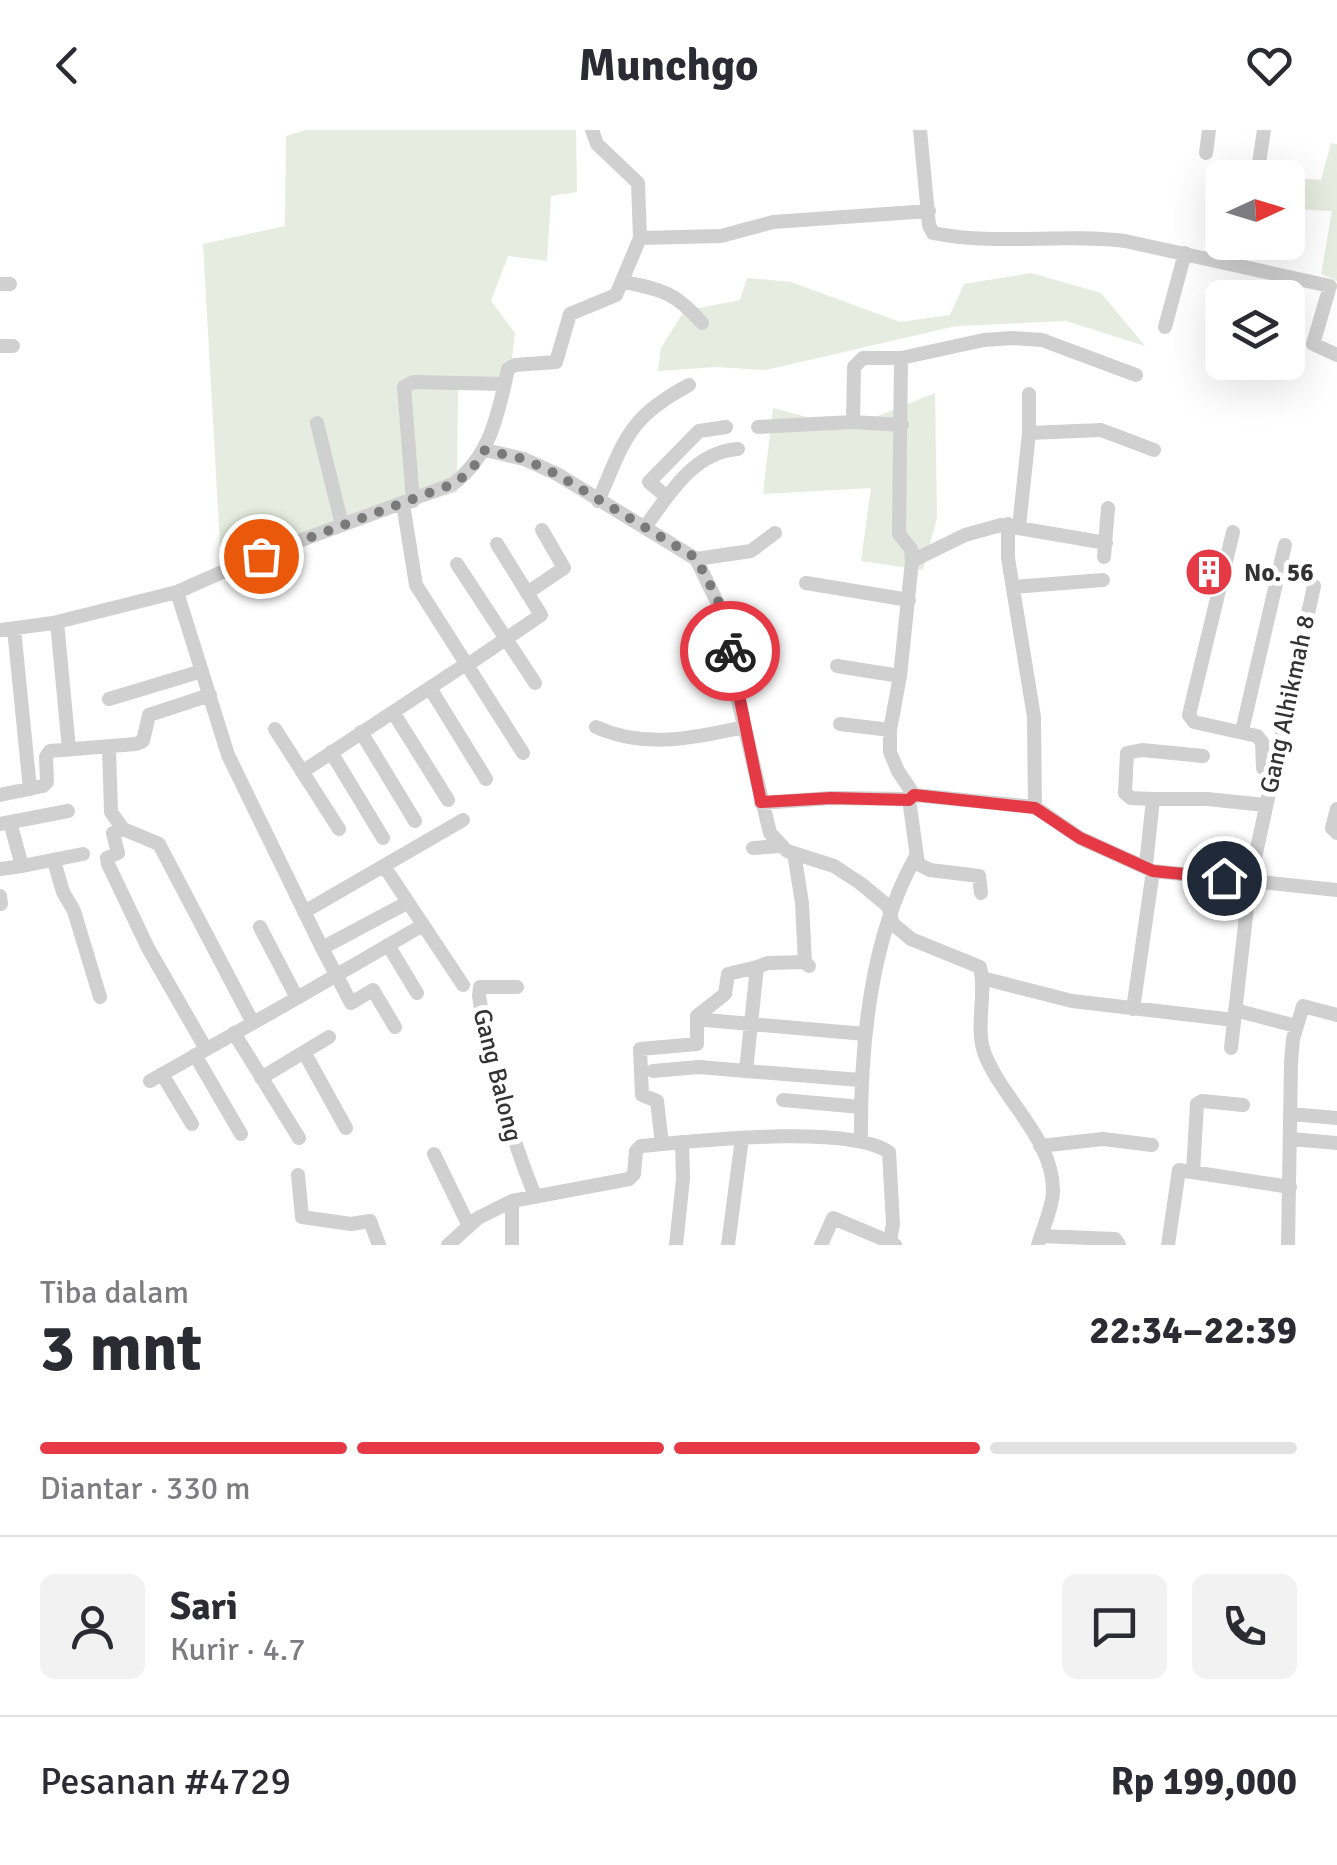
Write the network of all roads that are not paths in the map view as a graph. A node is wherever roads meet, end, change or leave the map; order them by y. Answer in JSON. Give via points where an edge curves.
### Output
{"nodes":[{"id":1,"x":592,"y":130,"type":"edge"},
{"id":2,"x":920,"y":130,"type":"edge"},
{"id":3,"x":1209,"y":130,"type":"edge"},
{"id":4,"x":1264,"y":130,"type":"edge"},
{"id":5,"x":1206,"y":153,"type":"dead end"},
{"id":6,"x":1260,"y":160,"type":"edge"},
{"id":7,"x":929,"y":211,"type":"junction"},
{"id":8,"x":640,"y":238,"type":"junction"},
{"id":9,"x":1185,"y":253,"type":"junction"},
{"id":10,"x":624,"y":282,"type":"junction"},
{"id":11,"x":702,"y":323,"type":"dead end"},
{"id":12,"x":1164,"y":327,"type":"dead end"},
{"id":13,"x":1337,"y":355,"type":"edge"},
{"id":14,"x":901,"y":358,"type":"junction"},
{"id":15,"x":1136,"y":375,"type":"dead end"},
{"id":16,"x":504,"y":384,"type":"junction"},
{"id":17,"x":689,"y":385,"type":"dead end"},
{"id":18,"x":1029,"y":394,"type":"dead end"},
{"id":19,"x":853,"y":422,"type":"junction"},
{"id":20,"x":317,"y":423,"type":"dead end"},
{"id":21,"x":902,"y":425,"type":"junction"},
{"id":22,"x":758,"y":426,"type":"dead end"},
{"id":23,"x":726,"y":427,"type":"dead end"},
{"id":24,"x":1029,"y":433,"type":"junction"},
{"id":25,"x":738,"y":449,"type":"dead end"},
{"id":26,"x":485,"y":450,"type":"junction"},
{"id":27,"x":1154,"y":450,"type":"dead end"},
{"id":28,"x":667,"y":497,"type":"junction"},
{"id":29,"x":598,"y":501,"type":"junction"},
{"id":30,"x":408,"y":503,"type":"junction"},
{"id":31,"x":1108,"y":508,"type":"dead end"},
{"id":32,"x":342,"y":526,"type":"junction"},
{"id":33,"x":1014,"y":526,"type":"junction"},
{"id":34,"x":644,"y":527,"type":"junction"},
{"id":35,"x":542,"y":530,"type":"dead end"},
{"id":36,"x":1232,"y":532,"type":"dead end"},
{"id":37,"x":775,"y":534,"type":"dead end"},
{"id":38,"x":497,"y":544,"type":"dead end"},
{"id":39,"x":1285,"y":545,"type":"dead end"},
{"id":40,"x":696,"y":558,"type":"junction"},
{"id":41,"x":912,"y":561,"type":"junction"},
{"id":42,"x":457,"y":564,"type":"dead end"},
{"id":43,"x":1102,"y":580,"type":"dead end"},
{"id":44,"x":806,"y":584,"type":"dead end"},
{"id":45,"x":1314,"y":586,"type":"dead end"},
{"id":46,"x":1012,"y":587,"type":"junction"},
{"id":47,"x":177,"y":592,"type":"junction"},
{"id":48,"x":528,"y":593,"type":"junction"},
{"id":49,"x":909,"y":600,"type":"junction"},
{"id":50,"x":57,"y":622,"type":"junction"},
{"id":51,"x":7,"y":630,"type":"edge"},
{"id":52,"x":505,"y":640,"type":"junction"},
{"id":53,"x":466,"y":665,"type":"junction"},
{"id":54,"x":837,"y":666,"type":"dead end"},
{"id":55,"x":202,"y":671,"type":"junction"},
{"id":56,"x":900,"y":676,"type":"junction"},
{"id":57,"x":535,"y":684,"type":"dead end"},
{"id":58,"x":430,"y":688,"type":"junction"},
{"id":59,"x":210,"y":695,"type":"junction"},
{"id":60,"x":109,"y":698,"type":"dead end"},
{"id":61,"x":393,"y":712,"type":"junction"},
{"id":62,"x":840,"y":724,"type":"dead end"},
{"id":63,"x":596,"y":726,"type":"dead end"},
{"id":64,"x":744,"y":727,"type":"junction"},
{"id":65,"x":275,"y":729,"type":"dead end"},
{"id":66,"x":890,"y":730,"type":"junction"},
{"id":67,"x":361,"y":732,"type":"junction"},
{"id":68,"x":1242,"y":732,"type":"junction"},
{"id":69,"x":109,"y":748,"type":"junction"},
{"id":70,"x":69,"y":750,"type":"junction"},
{"id":71,"x":332,"y":752,"type":"junction"},
{"id":72,"x":523,"y":753,"type":"dead end"},
{"id":73,"x":1203,"y":756,"type":"dead end"},
{"id":74,"x":1272,"y":771,"type":"junction"},
{"id":75,"x":302,"y":772,"type":"junction"},
{"id":76,"x":486,"y":779,"type":"dead end"},
{"id":77,"x":30,"y":788,"type":"junction"},
{"id":78,"x":0,"y":794,"type":"edge"},
{"id":79,"x":911,"y":797,"type":"junction"},
{"id":80,"x":1153,"y":798,"type":"junction"},
{"id":81,"x":448,"y":800,"type":"dead end"},
{"id":82,"x":761,"y":802,"type":"junction"},
{"id":83,"x":1265,"y":805,"type":"junction"},
{"id":84,"x":1035,"y":808,"type":"junction"},
{"id":85,"x":1337,"y":809,"type":"edge"},
{"id":86,"x":68,"y":811,"type":"dead end"},
{"id":87,"x":463,"y":820,"type":"dead end"},
{"id":88,"x":415,"y":821,"type":"dead end"},
{"id":89,"x":5,"y":823,"type":"edge"},
{"id":90,"x":123,"y":829,"type":"junction"},
{"id":91,"x":340,"y":830,"type":"dead end"},
{"id":92,"x":1337,"y":833,"type":"edge"},
{"id":93,"x":383,"y":838,"type":"dead end"},
{"id":94,"x":753,"y":848,"type":"dead end"},
{"id":95,"x":787,"y":850,"type":"junction"},
{"id":96,"x":83,"y":854,"type":"dead end"},
{"id":97,"x":915,"y":858,"type":"junction"},
{"id":98,"x":54,"y":861,"type":"junction"},
{"id":99,"x":22,"y":866,"type":"junction"},
{"id":100,"x":384,"y":866,"type":"junction"},
{"id":101,"x":1150,"y":868,"type":"junction"},
{"id":102,"x":0,"y":869,"type":"edge"},
{"id":103,"x":1250,"y":880,"type":"junction"},
{"id":104,"x":1337,"y":890,"type":"edge"},
{"id":105,"x":981,"y":893,"type":"dead end"},
{"id":106,"x":0,"y":896,"type":"edge"},
{"id":107,"x":1,"y":904,"type":"edge"},
{"id":108,"x":403,"y":906,"type":"dead end"},
{"id":109,"x":304,"y":912,"type":"junction"},
{"id":110,"x":891,"y":916,"type":"junction"},
{"id":111,"x":423,"y":925,"type":"junction"},
{"id":112,"x":260,"y":927,"type":"dead end"},
{"id":113,"x":388,"y":946,"type":"junction"},
{"id":114,"x":322,"y":948,"type":"junction"},
{"id":115,"x":757,"y":967,"type":"junction"},
{"id":116,"x":336,"y":976,"type":"junction"},
{"id":117,"x":982,"y":978,"type":"junction"},
{"id":118,"x":463,"y":985,"type":"dead end"},
{"id":119,"x":517,"y":987,"type":"dead end"},
{"id":120,"x":417,"y":993,"type":"dead end"},
{"id":121,"x":100,"y":997,"type":"dead end"},
{"id":122,"x":297,"y":998,"type":"junction"},
{"id":123,"x":1133,"y":1009,"type":"junction"},
{"id":124,"x":1234,"y":1015,"type":"junction"},
{"id":125,"x":1337,"y":1015,"type":"edge"},
{"id":126,"x":706,"y":1020,"type":"dead end"},
{"id":127,"x":252,"y":1023,"type":"junction"},
{"id":128,"x":752,"y":1025,"type":"junction"},
{"id":129,"x":1296,"y":1026,"type":"junction"},
{"id":130,"x":395,"y":1027,"type":"dead end"},
{"id":131,"x":234,"y":1034,"type":"junction"},
{"id":132,"x":864,"y":1034,"type":"junction"},
{"id":133,"x":329,"y":1038,"type":"dead end"},
{"id":134,"x":1231,"y":1048,"type":"dead end"},
{"id":135,"x":201,"y":1052,"type":"junction"},
{"id":136,"x":304,"y":1052,"type":"junction"},
{"id":137,"x":654,"y":1071,"type":"dead end"},
{"id":138,"x":746,"y":1071,"type":"junction"},
{"id":139,"x":262,"y":1078,"type":"junction"},
{"id":140,"x":860,"y":1080,"type":"junction"},
{"id":141,"x":783,"y":1100,"type":"dead end"},
{"id":142,"x":1243,"y":1105,"type":"dead end"},
{"id":143,"x":861,"y":1108,"type":"junction"},
{"id":144,"x":1290,"y":1114,"type":"junction"},
{"id":145,"x":1337,"y":1118,"type":"edge"},
{"id":146,"x":192,"y":1124,"type":"dead end"},
{"id":147,"x":346,"y":1128,"type":"dead end"},
{"id":148,"x":241,"y":1134,"type":"dead end"},
{"id":149,"x":299,"y":1138,"type":"dead end"},
{"id":150,"x":742,"y":1138,"type":"junction"},
{"id":151,"x":1291,"y":1139,"type":"junction"},
{"id":152,"x":861,"y":1141,"type":"junction"},
{"id":153,"x":682,"y":1142,"type":"junction"},
{"id":154,"x":1337,"y":1143,"type":"edge"},
{"id":155,"x":662,"y":1144,"type":"junction"},
{"id":156,"x":1152,"y":1145,"type":"dead end"},
{"id":157,"x":1040,"y":1146,"type":"junction"},
{"id":158,"x":434,"y":1154,"type":"dead end"},
{"id":159,"x":1193,"y":1172,"type":"junction"},
{"id":160,"x":298,"y":1175,"type":"dead end"},
{"id":161,"x":1290,"y":1187,"type":"junction"},
{"id":162,"x":535,"y":1196,"type":"junction"},
{"id":163,"x":512,"y":1201,"type":"junction"},
{"id":164,"x":469,"y":1226,"type":"junction"},
{"id":165,"x":1040,"y":1240,"type":"edge"},
{"id":166,"x":1098,"y":1242,"type":"edge"},
{"id":167,"x":892,"y":1243,"type":"edge"},
{"id":168,"x":379,"y":1245,"type":"edge"},
{"id":169,"x":448,"y":1245,"type":"edge"},
{"id":170,"x":512,"y":1245,"type":"edge"},
{"id":171,"x":676,"y":1245,"type":"edge"},
{"id":172,"x":728,"y":1245,"type":"edge"},
{"id":173,"x":821,"y":1245,"type":"edge"},
{"id":174,"x":1119,"y":1245,"type":"edge"},
{"id":175,"x":1168,"y":1245,"type":"edge"},
{"id":176,"x":1288,"y":1245,"type":"edge"}],
"edges":[{"from":1,"to":8,"type":"street","via":[[597,144],[638,183]]},
{"from":2,"to":7,"type":"street"},
{"from":3,"to":5,"type":"street"},
{"from":4,"to":6,"type":"street"},
{"from":7,"to":8,"type":"street","via":[[772,222],[721,236]]},
{"from":7,"to":9,"type":"street","via":[[929,225],[944,235],[1100,238]]},
{"from":8,"to":10,"type":"street"},
{"from":9,"to":12,"type":"street"},
{"from":9,"to":13,"type":"street","via":[[1330,286],[1312,344]]},
{"from":10,"to":11,"type":"street","via":[[668,291]]},
{"from":10,"to":16,"type":"street","via":[[610,300],[570,314],[556,362],[515,365]]},
{"from":14,"to":15,"type":"street","via":[[984,340],[1042,340]]},
{"from":14,"to":19,"type":"street","via":[[855,363]]},
{"from":14,"to":21,"type":"street"},
{"from":16,"to":26,"type":"street"},
{"from":16,"to":30,"type":"street","via":[[404,387]]},
{"from":17,"to":29,"type":"street","via":[[640,417]]},
{"from":18,"to":24,"type":"street"},
{"from":19,"to":21,"type":"street"},
{"from":19,"to":22,"type":"street"},
{"from":20,"to":32,"type":"street"},
{"from":21,"to":41,"type":"street","via":[[899,534]]},
{"from":23,"to":28,"type":"street","via":[[699,431],[649,482]]},
{"from":24,"to":27,"type":"street","via":[[1100,430]]},
{"from":24,"to":33,"type":"street"},
{"from":25,"to":28,"type":"street","via":[[706,458]]},
{"from":26,"to":29,"type":"street","via":[[524,459]]},
{"from":26,"to":30,"type":"street","via":[[453,484]]},
{"from":28,"to":34,"type":"street"},
{"from":29,"to":34,"type":"street"},
{"from":30,"to":32,"type":"street"},
{"from":30,"to":53,"type":"street","via":[[416,585]]},
{"from":31,"to":33,"type":"street","via":[[1105,550]]},
{"from":32,"to":47,"type":"street"},
{"from":33,"to":41,"type":"street","via":[[966,535]]},
{"from":33,"to":46,"type":"street"},
{"from":34,"to":40,"type":"street"},
{"from":35,"to":48,"type":"street","via":[[564,568]]},
{"from":36,"to":68,"type":"street","via":[[1190,718]]},
{"from":37,"to":40,"type":"street","via":[[751,551]]},
{"from":38,"to":48,"type":"street"},
{"from":39,"to":68,"type":"street"},
{"from":40,"to":64,"type":"street","via":[[722,612]]},
{"from":41,"to":49,"type":"street"},
{"from":42,"to":52,"type":"street"},
{"from":43,"to":46,"type":"street"},
{"from":44,"to":49,"type":"street"},
{"from":45,"to":74,"type":"street","name":"Gang Alhikmah 8"},
{"from":46,"to":84,"type":"street","via":[[1034,717]]},
{"from":47,"to":50,"type":"street"},
{"from":47,"to":55,"type":"street"},
{"from":48,"to":52,"type":"street","via":[[541,615]]},
{"from":49,"to":56,"type":"street"},
{"from":50,"to":51,"type":"street"},
{"from":50,"to":70,"type":"street"},
{"from":51,"to":77,"type":"street"},
{"from":52,"to":53,"type":"street"},
{"from":52,"to":57,"type":"street"},
{"from":53,"to":58,"type":"street"},
{"from":53,"to":72,"type":"street"},
{"from":54,"to":56,"type":"street"},
{"from":55,"to":59,"type":"street"},
{"from":55,"to":60,"type":"street"},
{"from":56,"to":66,"type":"street"},
{"from":58,"to":61,"type":"street"},
{"from":58,"to":76,"type":"street"},
{"from":59,"to":69,"type":"street","via":[[149,715],[143,741]]},
{"from":59,"to":109,"type":"street","via":[[228,755]]},
{"from":61,"to":67,"type":"street"},
{"from":61,"to":81,"type":"street"},
{"from":62,"to":66,"type":"street"},
{"from":63,"to":64,"type":"street","via":[[624,739],[684,740]]},
{"from":64,"to":82,"type":"street"},
{"from":65,"to":75,"type":"street"},
{"from":66,"to":79,"type":"street","via":[[890,752]]},
{"from":67,"to":71,"type":"street"},
{"from":67,"to":88,"type":"street"},
{"from":68,"to":74,"type":"street","via":[[1260,739],[1263,768]]},
{"from":69,"to":70,"type":"street"},
{"from":69,"to":90,"type":"street","via":[[112,812]]},
{"from":70,"to":77,"type":"street","via":[[50,751],[46,782]]},
{"from":71,"to":75,"type":"street"},
{"from":71,"to":93,"type":"street"},
{"from":73,"to":80,"type":"street","via":[[1126,753],[1125,793]]},
{"from":74,"to":83,"type":"street","name":"Gang Alhikmah 8"},
{"from":75,"to":91,"type":"street"},
{"from":77,"to":78,"type":"street"},
{"from":79,"to":82,"type":"street"},
{"from":79,"to":84,"type":"street"},
{"from":79,"to":97,"type":"street"},
{"from":80,"to":83,"type":"street"},
{"from":80,"to":101,"type":"street"},
{"from":82,"to":95,"type":"street","via":[[766,824]]},
{"from":83,"to":103,"type":"street","name":"Gang Alhikmah 8"},
{"from":84,"to":101,"type":"street","via":[[1080,838]]},
{"from":85,"to":92,"type":"street"},
{"from":86,"to":89,"type":"street"},
{"from":87,"to":100,"type":"street"},
{"from":89,"to":99,"type":"street"},
{"from":90,"to":127,"type":"street","via":[[159,844]]},
{"from":90,"to":135,"type":"street","via":[[113,833],[118,853],[106,858],[108,864]]},
{"from":94,"to":95,"type":"street"},
{"from":95,"to":110,"type":"street","via":[[834,866],[888,906]]},
{"from":95,"to":115,"type":"street","via":[[802,903],[807,964]]},
{"from":96,"to":98,"type":"street"},
{"from":97,"to":105,"type":"street","via":[[930,870],[978,876]]},
{"from":97,"to":110,"type":"street"},
{"from":98,"to":99,"type":"street"},
{"from":98,"to":121,"type":"street"},
{"from":99,"to":102,"type":"street"},
{"from":100,"to":109,"type":"street"},
{"from":100,"to":111,"type":"street"},
{"from":101,"to":103,"type":"street"},
{"from":101,"to":123,"type":"street"},
{"from":103,"to":104,"type":"street"},
{"from":103,"to":124,"type":"street","name":"Gang Alhikmah 8"},
{"from":106,"to":107,"type":"street"},
{"from":108,"to":114,"type":"street"},
{"from":109,"to":114,"type":"street"},
{"from":110,"to":117,"type":"street","via":[[911,939],[977,964]]},
{"from":110,"to":132,"type":"street"},
{"from":111,"to":113,"type":"street"},
{"from":111,"to":118,"type":"street"},
{"from":112,"to":122,"type":"street"},
{"from":113,"to":116,"type":"street"},
{"from":113,"to":120,"type":"street"},
{"from":114,"to":116,"type":"street"},
{"from":115,"to":128,"type":"street"},
{"from":115,"to":155,"type":"street","via":[[726,976],[725,994],[697,1016],[697,1044],[639,1050],[642,1095],[657,1101]]},
{"from":116,"to":122,"type":"street"},
{"from":116,"to":130,"type":"street","via":[[351,1003],[373,990]]},
{"from":117,"to":123,"type":"street"},
{"from":117,"to":157,"type":"street","via":[[986,1056]]},
{"from":119,"to":162,"type":"street","name":"Gang Balong","via":[[480,987],[479,996],[492,1071]]},
{"from":122,"to":127,"type":"street"},
{"from":123,"to":124,"type":"street"},
{"from":124,"to":129,"type":"street"},
{"from":124,"to":134,"type":"street","name":"Gang Alhikmah 8"},
{"from":125,"to":129,"type":"street","via":[[1303,1006]]},
{"from":126,"to":128,"type":"street"},
{"from":127,"to":131,"type":"street"},
{"from":128,"to":132,"type":"street"},
{"from":128,"to":138,"type":"street"},
{"from":129,"to":144,"type":"street"},
{"from":131,"to":135,"type":"street"},
{"from":131,"to":139,"type":"street"},
{"from":132,"to":140,"type":"street"},
{"from":133,"to":136,"type":"street"},
{"from":135,"to":146,"type":"street","via":[[156,1078]]},
{"from":135,"to":148,"type":"street"},
{"from":136,"to":139,"type":"street"},
{"from":136,"to":147,"type":"street"},
{"from":137,"to":138,"type":"street"},
{"from":138,"to":140,"type":"street"},
{"from":139,"to":149,"type":"street"},
{"from":140,"to":143,"type":"street"},
{"from":141,"to":143,"type":"street"},
{"from":142,"to":159,"type":"street","via":[[1197,1104]]},
{"from":143,"to":152,"type":"street"},
{"from":144,"to":145,"type":"street"},
{"from":144,"to":151,"type":"street"},
{"from":150,"to":152,"type":"street"},
{"from":150,"to":153,"type":"street"},
{"from":150,"to":172,"type":"street"},
{"from":151,"to":154,"type":"street"},
{"from":151,"to":161,"type":"street"},
{"from":152,"to":167,"type":"street","via":[[891,1157]]},
{"from":153,"to":155,"type":"street"},
{"from":153,"to":171,"type":"street"},
{"from":155,"to":162,"type":"street","via":[[637,1147],[629,1179]]},
{"from":156,"to":157,"type":"street","via":[[1103,1140]]},
{"from":157,"to":165,"type":"street","via":[[1053,1188]]},
{"from":158,"to":164,"type":"street"},
{"from":159,"to":161,"type":"street"},
{"from":159,"to":175,"type":"street","via":[[1176,1172]]},
{"from":160,"to":168,"type":"street","via":[[302,1217],[370,1222]]},
{"from":161,"to":176,"type":"street"},
{"from":162,"to":163,"type":"street"},
{"from":163,"to":164,"type":"street"},
{"from":163,"to":170,"type":"street"},
{"from":164,"to":169,"type":"street"},
{"from":165,"to":166,"type":"street"},
{"from":166,"to":174,"type":"street","via":[[1115,1239]]},
{"from":167,"to":173,"type":"street","via":[[832,1218]]}]}
